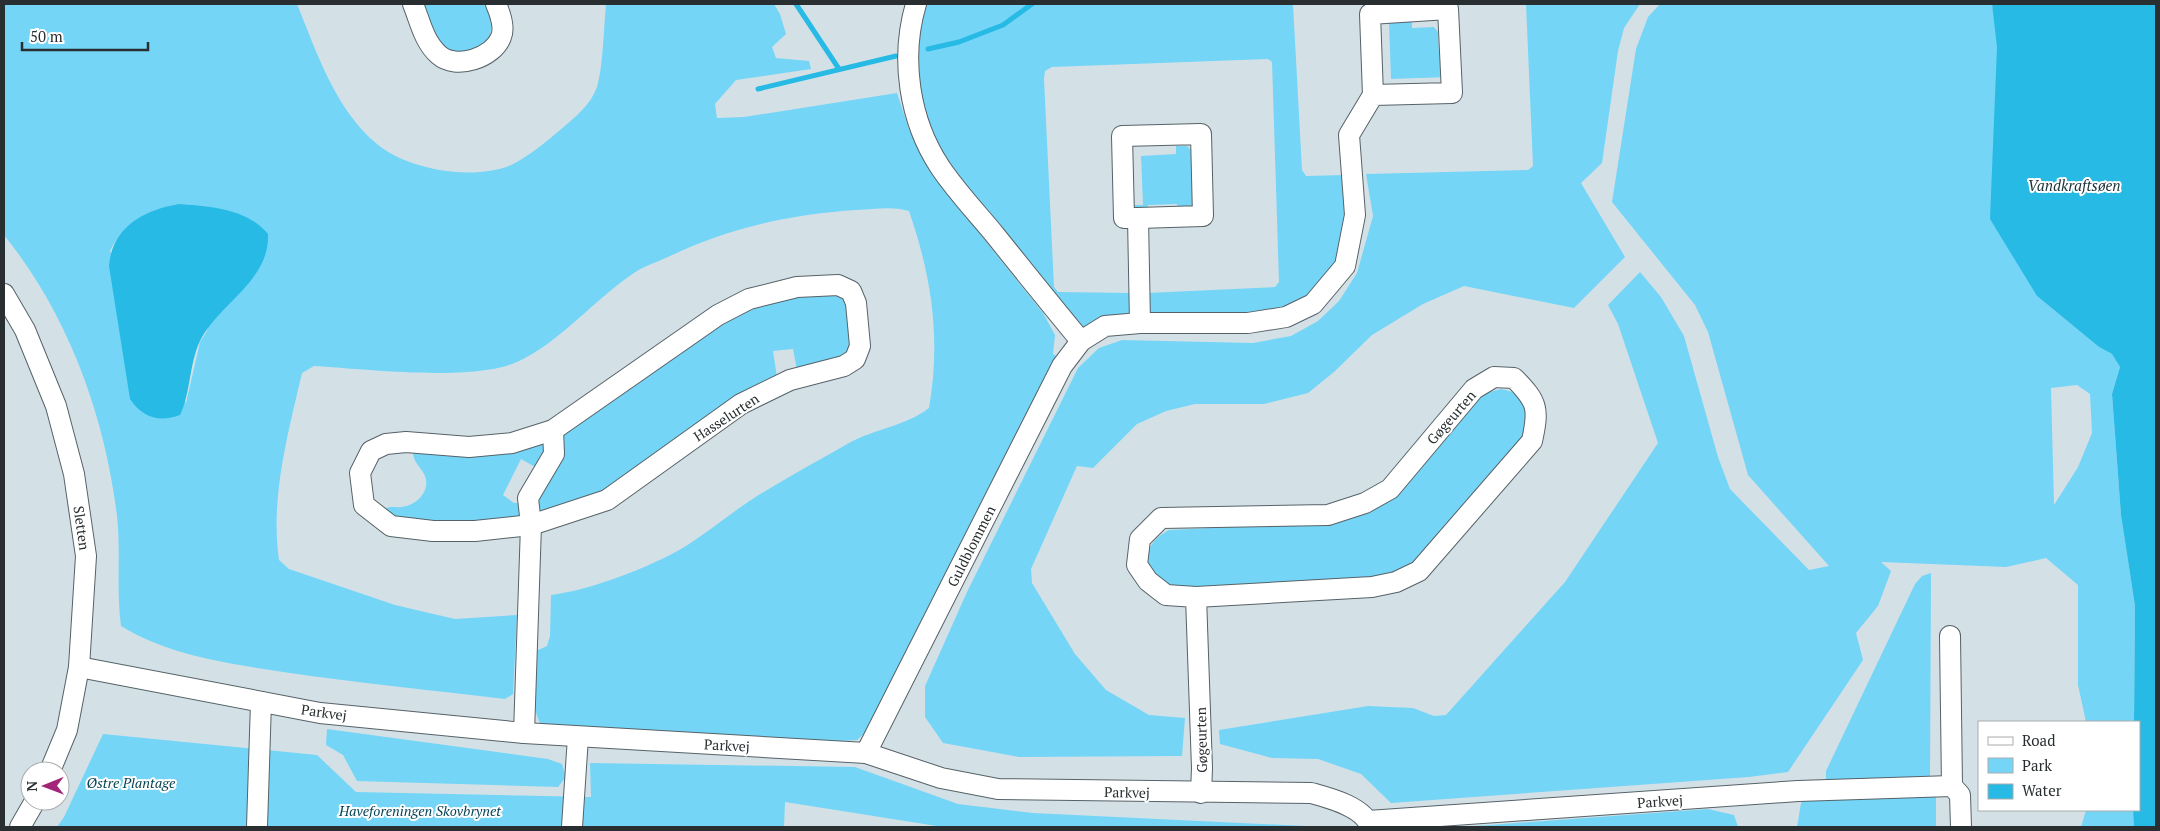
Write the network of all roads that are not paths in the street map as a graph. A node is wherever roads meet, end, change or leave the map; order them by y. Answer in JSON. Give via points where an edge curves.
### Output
{"nodes":[{"id":1,"x":413,"y":4,"type":"edge"},
{"id":2,"x":496,"y":4,"type":"edge"},
{"id":3,"x":916,"y":4,"type":"edge"},
{"id":4,"x":1373,"y":95,"type":"junction"},
{"id":5,"x":1138,"y":218,"type":"junction"},
{"id":6,"x":4,"y":294,"type":"edge"},
{"id":7,"x":1140,"y":323,"type":"junction"},
{"id":8,"x":1080,"y":341,"type":"junction"},
{"id":9,"x":553,"y":430,"type":"junction"},
{"id":10,"x":531,"y":525,"type":"junction"},
{"id":11,"x":1196,"y":597,"type":"junction"},
{"id":12,"x":1950,"y":636,"type":"dead end"},
{"id":13,"x":79,"y":667,"type":"junction"},
{"id":14,"x":261,"y":702,"type":"junction"},
{"id":15,"x":524,"y":733,"type":"junction"},
{"id":16,"x":578,"y":737,"type":"junction"},
{"id":17,"x":866,"y":753,"type":"junction"},
{"id":18,"x":54,"y":761,"type":"edge"},
{"id":19,"x":1952,"y":786,"type":"junction"},
{"id":20,"x":1201,"y":793,"type":"junction"},
{"id":21,"x":29,"y":811,"type":"edge"},
{"id":22,"x":1369,"y":824,"type":"edge"},
{"id":23,"x":20,"y":827,"type":"edge"},
{"id":24,"x":257,"y":827,"type":"edge"},
{"id":25,"x":572,"y":827,"type":"edge"},
{"id":26,"x":1961,"y":827,"type":"edge"}],
"edges":[{"from":1,"to":2,"type":"street","via":[[429,45],[440,56],[453,62],[467,61],[490,52],[501,37],[501,16]]},
{"from":3,"to":8,"type":"street","via":[[909,33],[911,99],[940,167]]},
{"from":4,"to":4,"type":"street","via":[[1370,14],[1448,9],[1452,93]]},
{"from":4,"to":7,"type":"street","name":"Guldblommen","via":[[1349,135],[1355,216],[1345,266],[1313,304],[1286,317],[1248,323]]},
{"from":5,"to":5,"type":"street","via":[[1124,218],[1122,136],[1201,134],[1203,216]]},
{"from":5,"to":7,"type":"street"},
{"from":6,"to":13,"type":"street","name":"Sletten","via":[[25,330],[56,406],[74,474],[86,556]]},
{"from":7,"to":8,"type":"street","name":"Guldblommen","via":[[1105,326]]},
{"from":8,"to":17,"type":"street","name":"Guldblommen","via":[[1062,366]]},
{"from":9,"to":10,"type":"street","via":[[554,454],[528,498]]},
{"from":9,"to":10,"type":"street","name":"Hasselurten","via":[[512,443],[469,447],[406,442],[386,444],[371,451],[360,473],[364,505],[391,526],[450,531]]},
{"from":9,"to":10,"type":"street","name":"Hasselurten","via":[[718,315],[752,297],[797,287],[838,285],[851,291],[856,303],[860,346],[855,359],[844,366],[790,380],[741,404],[607,500]]},
{"from":10,"to":15,"type":"street"},
{"from":11,"to":11,"type":"street","name":"Gøgeurten","via":[[1372,587],[1396,582],[1419,571],[1532,441],[1537,417],[1531,395],[1514,378],[1494,377],[1474,389],[1390,489],[1365,503],[1328,515],[1161,518],[1140,539],[1137,564],[1148,581],[1166,595]]},
{"from":11,"to":20,"type":"street","name":"Gøgeurten"},
{"from":12,"to":19,"type":"street"},
{"from":13,"to":14,"type":"street","name":"Parkvej"},
{"from":13,"to":18,"type":"street","name":"Sletten","via":[[67,730]]},
{"from":14,"to":15,"type":"street","name":"Parkvej","via":[[320,713]]},
{"from":14,"to":24,"type":"street"},
{"from":15,"to":16,"type":"street","name":"Parkvej"},
{"from":16,"to":17,"type":"street","name":"Parkvej"},
{"from":16,"to":25,"type":"street"},
{"from":17,"to":20,"type":"street","name":"Parkvej","via":[[942,778],[998,789]]},
{"from":19,"to":22,"type":"street","name":"Parkvej","via":[[1798,791]]},
{"from":19,"to":26,"type":"street","via":[[1960,795]]},
{"from":20,"to":22,"type":"street","name":"Parkvej","via":[[1311,793],[1346,804]]},
{"from":21,"to":23,"type":"street"}]}
